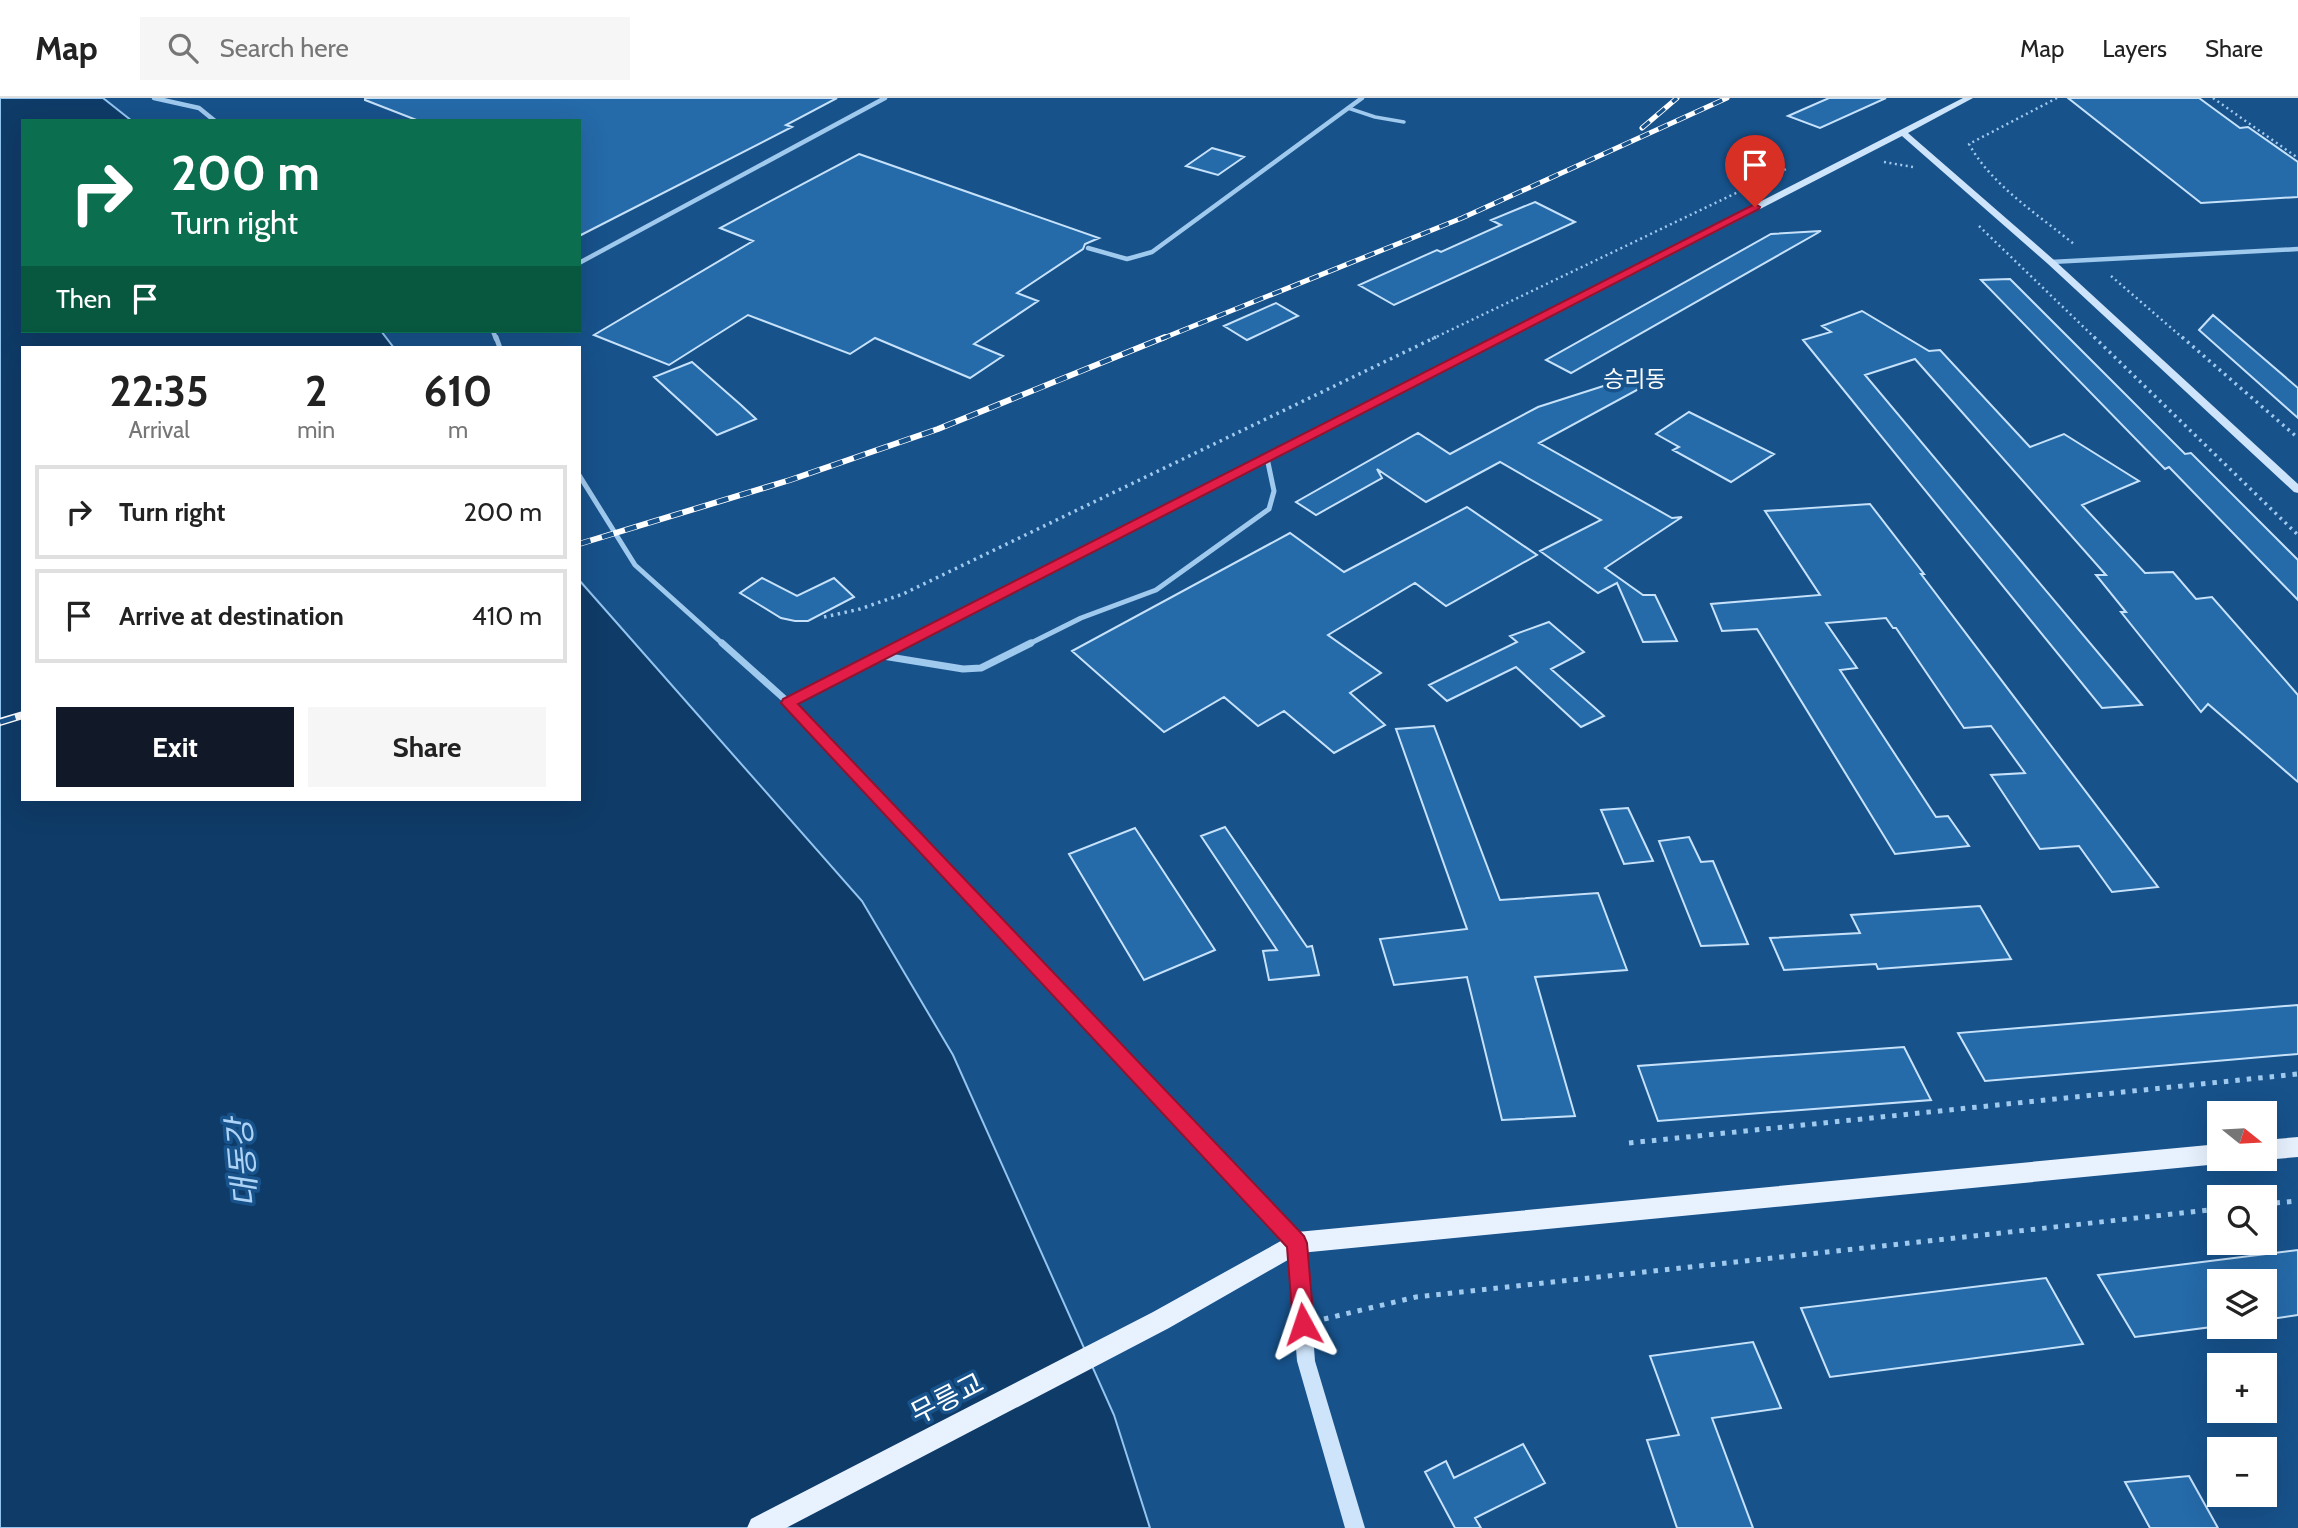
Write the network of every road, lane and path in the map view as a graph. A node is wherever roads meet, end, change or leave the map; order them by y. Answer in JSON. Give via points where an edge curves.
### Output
{"nodes":[{"id":1,"x":154,"y":98,"type":"edge"},
{"id":2,"x":886,"y":98,"type":"edge"},
{"id":3,"x":1362,"y":98,"type":"edge"},
{"id":4,"x":1969,"y":98,"type":"edge"},
{"id":5,"x":2213,"y":98,"type":"edge"},
{"id":6,"x":1348,"y":108,"type":"junction"},
{"id":7,"x":213,"y":119,"type":"edge"},
{"id":8,"x":1404,"y":122,"type":"dead end"},
{"id":9,"x":1902,"y":132,"type":"junction"},
{"id":10,"x":2298,"y":158,"type":"edge"},
{"id":11,"x":1880,"y":162,"type":"dead end"},
{"id":12,"x":1789,"y":167,"type":"dead end"},
{"id":13,"x":1916,"y":168,"type":"dead end"},
{"id":14,"x":1973,"y":220,"type":"dead end"},
{"id":15,"x":1088,"y":248,"type":"dead end"},
{"id":16,"x":2298,"y":249,"type":"edge"},
{"id":17,"x":581,"y":262,"type":"edge"},
{"id":18,"x":2051,"y":262,"type":"junction"},
{"id":19,"x":1267,"y":458,"type":"junction"},
{"id":20,"x":581,"y":478,"type":"edge"},
{"id":21,"x":2298,"y":490,"type":"edge"},
{"id":22,"x":2298,"y":535,"type":"edge"},
{"id":23,"x":824,"y":617,"type":"dead end"},
{"id":24,"x":882,"y":655,"type":"junction"},
{"id":25,"x":789,"y":703,"type":"junction"},
{"id":26,"x":2298,"y":1074,"type":"edge"},
{"id":27,"x":1629,"y":1143,"type":"dead end"},
{"id":28,"x":2298,"y":1147,"type":"edge"},
{"id":29,"x":2277,"y":1149,"type":"edge"},
{"id":30,"x":2207,"y":1155,"type":"edge"},
{"id":31,"x":2298,"y":1200,"type":"edge"},
{"id":32,"x":2277,"y":1202,"type":"edge"},
{"id":33,"x":2207,"y":1210,"type":"edge"},
{"id":34,"x":1297,"y":1243,"type":"junction"},
{"id":35,"x":1303,"y":1324,"type":"junction"},
{"id":36,"x":760,"y":1528,"type":"edge"},
{"id":37,"x":1355,"y":1528,"type":"edge"}],
"edges":[{"from":1,"to":7,"type":"street","via":[[199,108]]},
{"from":2,"to":17,"type":"street"},
{"from":3,"to":6,"type":"street"},
{"from":4,"to":9,"type":"main road"},
{"from":5,"to":10,"type":"path"},
{"from":6,"to":8,"type":"lane"},
{"from":6,"to":15,"type":"street","via":[[1152,252],[1122,260]]},
{"from":9,"to":18,"type":"main road"},
{"from":9,"to":19,"type":"main road"},
{"from":11,"to":13,"type":"path"},
{"from":12,"to":23,"type":"path","via":[[903,594]]},
{"from":14,"to":22,"type":"path"},
{"from":16,"to":18,"type":"street"},
{"from":18,"to":21,"type":"main road"},
{"from":19,"to":24,"type":"main road"},
{"from":19,"to":24,"type":"street","via":[[1274,487],[1269,509],[1156,590],[1081,618],[981,668],[963,670]]},
{"from":20,"to":25,"type":"street","via":[[635,565]]},
{"from":24,"to":25,"type":"main road"},
{"from":25,"to":34,"type":"main road"},
{"from":26,"to":27,"type":"path"},
{"from":28,"to":29,"type":"main road"},
{"from":30,"to":34,"type":"main road"},
{"from":31,"to":32,"type":"path"},
{"from":33,"to":35,"type":"path","via":[[1416,1297]]},
{"from":34,"to":35,"type":"main road"},
{"from":34,"to":36,"type":"main road","name":"무릉교","via":[[1161,1321]]},
{"from":35,"to":37,"type":"main road","via":[[1306,1361]]}]}
